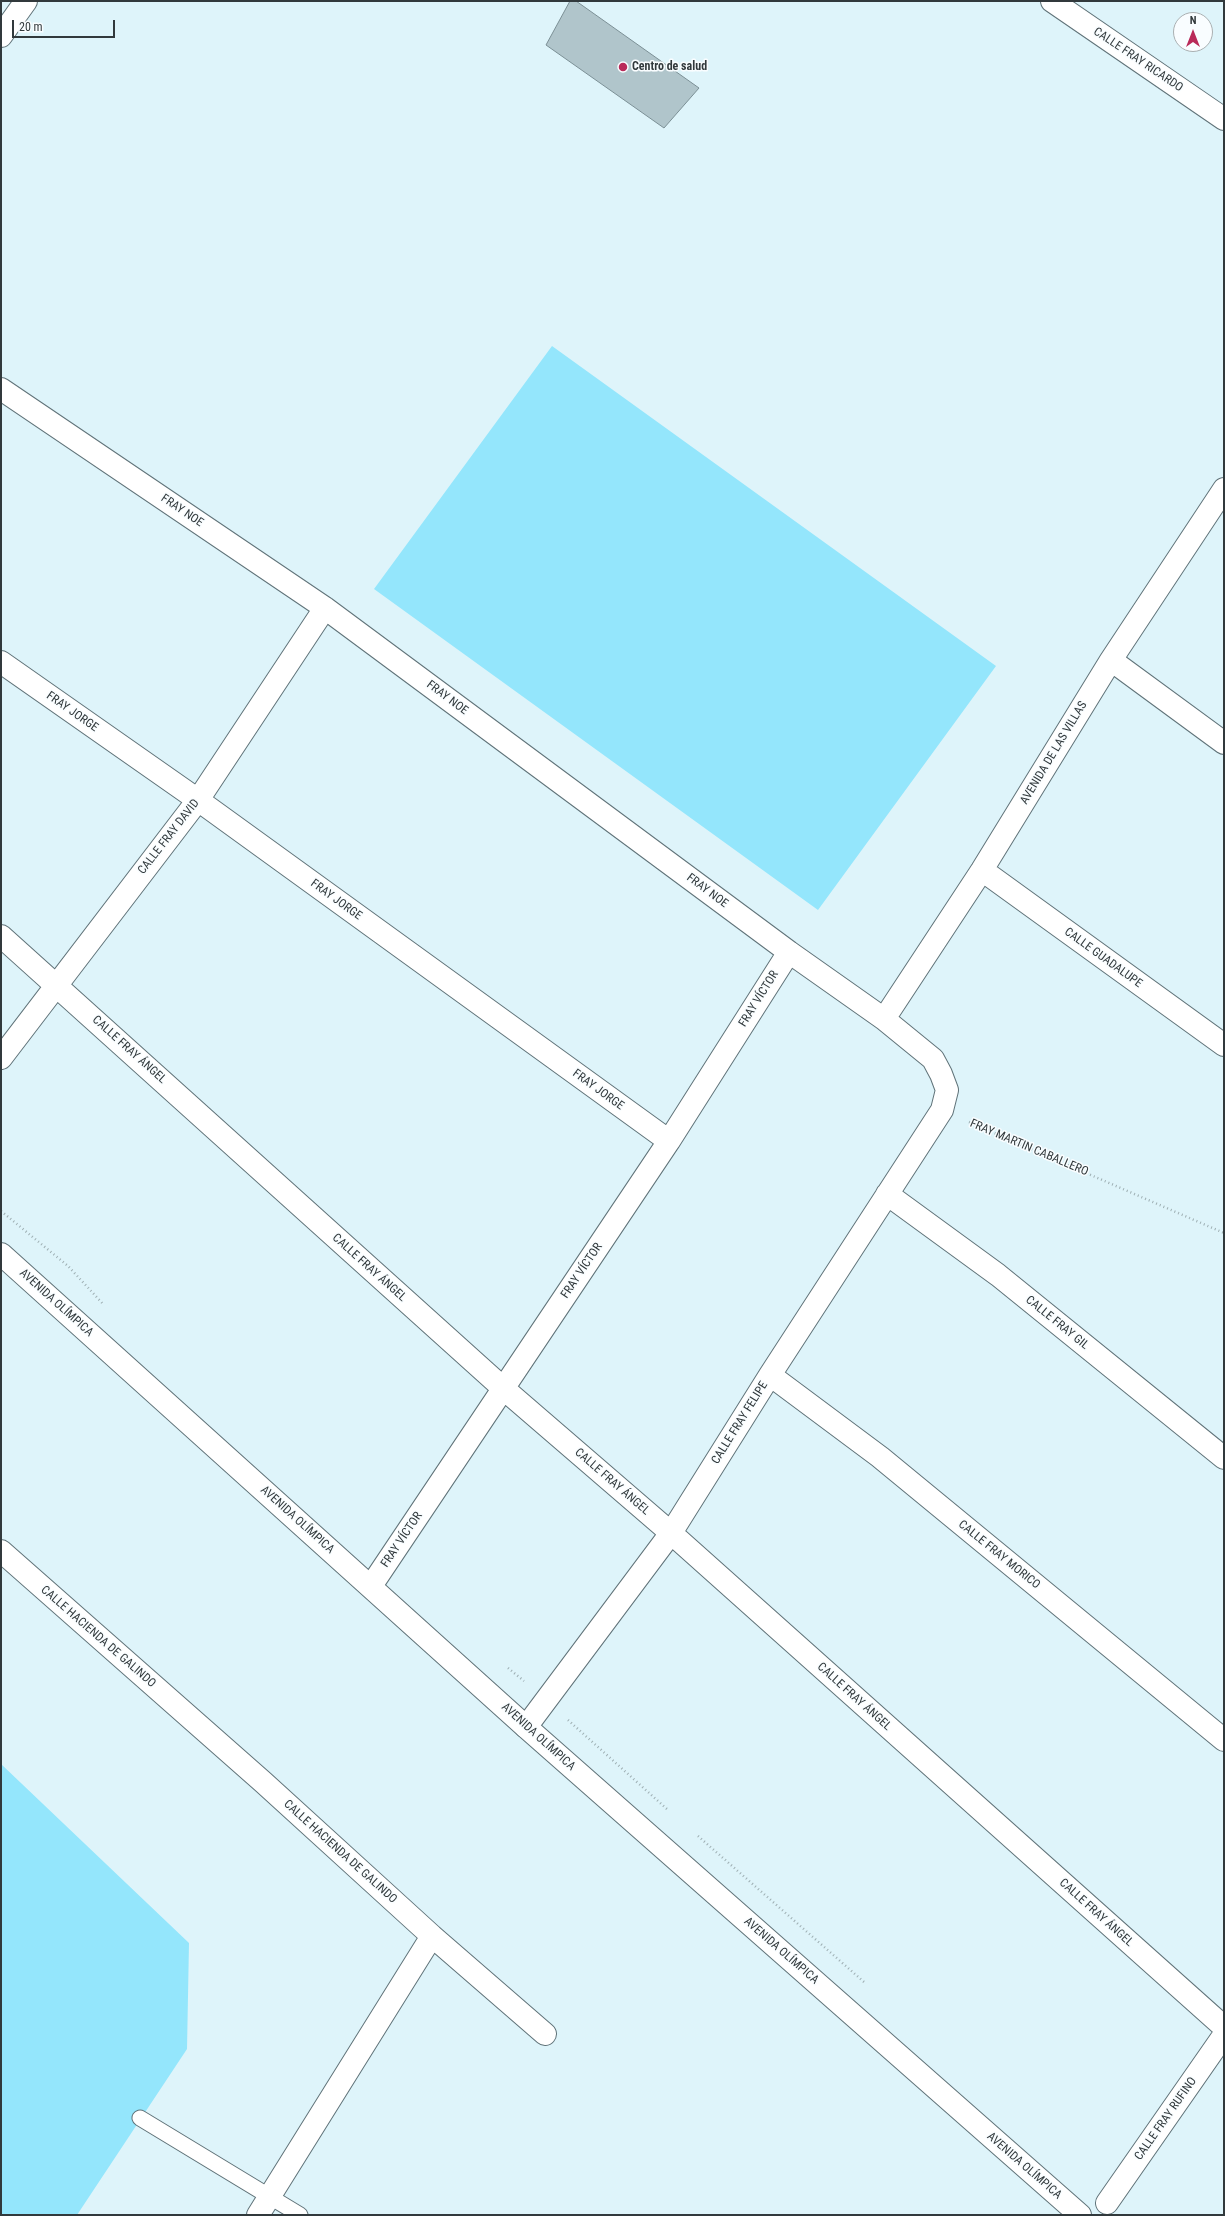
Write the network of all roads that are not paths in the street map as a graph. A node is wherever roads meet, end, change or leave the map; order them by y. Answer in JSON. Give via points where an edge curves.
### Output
{"nodes":[{"id":1,"x":26,"y":1,"type":"edge"},
{"id":2,"x":1052,"y":1,"type":"edge"},
{"id":3,"x":1,"y":36,"type":"edge"},
{"id":4,"x":1224,"y":119,"type":"edge"},
{"id":5,"x":1,"y":389,"type":"edge"},
{"id":6,"x":1224,"y":489,"type":"edge"},
{"id":7,"x":325,"y":608,"type":"junction"},
{"id":8,"x":1111,"y":660,"type":"junction"},
{"id":9,"x":1,"y":662,"type":"edge"},
{"id":10,"x":1224,"y":743,"type":"edge"},
{"id":11,"x":198,"y":800,"type":"junction"},
{"id":12,"x":982,"y":870,"type":"junction"},
{"id":13,"x":1,"y":936,"type":"edge"},
{"id":14,"x":789,"y":952,"type":"junction"},
{"id":15,"x":56,"y":984,"type":"junction"},
{"id":16,"x":884,"y":1019,"type":"junction"},
{"id":17,"x":1224,"y":1044,"type":"edge"},
{"id":18,"x":1,"y":1058,"type":"edge"},
{"id":19,"x":669,"y":1141,"type":"junction"},
{"id":20,"x":887,"y":1194,"type":"junction"},
{"id":21,"x":1,"y":1254,"type":"edge"},
{"id":22,"x":770,"y":1375,"type":"junction"},
{"id":23,"x":504,"y":1389,"type":"junction"},
{"id":24,"x":1224,"y":1458,"type":"edge"},
{"id":25,"x":671,"y":1533,"type":"junction"},
{"id":26,"x":1,"y":1551,"type":"edge"},
{"id":27,"x":371,"y":1586,"type":"junction"},
{"id":28,"x":526,"y":1727,"type":"junction"},
{"id":29,"x":1224,"y":1740,"type":"edge"},
{"id":30,"x":432,"y":1936,"type":"junction"},
{"id":31,"x":1224,"y":2027,"type":"edge"},
{"id":32,"x":545,"y":2034,"type":"dead end"},
{"id":33,"x":1224,"y":2035,"type":"edge"},
{"id":34,"x":140,"y":2118,"type":"dead end"},
{"id":35,"x":270,"y":2197,"type":"junction"},
{"id":36,"x":1107,"y":2203,"type":"dead end"},
{"id":37,"x":258,"y":2215,"type":"edge"},
{"id":38,"x":300,"y":2215,"type":"edge"},
{"id":39,"x":1080,"y":2215,"type":"edge"}],
"edges":[{"from":1,"to":3,"type":"street"},
{"from":2,"to":4,"type":"street","name":"CALLE FRAY RICARDO"},
{"from":5,"to":7,"type":"street","name":"FRAY NOE"},
{"from":6,"to":8,"type":"street","name":"AVENIDA DE LAS VILLAS"},
{"from":7,"to":11,"type":"street","name":"CALLE FRAY DAVID"},
{"from":7,"to":14,"type":"street","name":"FRAY NOE"},
{"from":8,"to":10,"type":"street"},
{"from":8,"to":12,"type":"street","name":"AVENIDA DE LAS VILLAS"},
{"from":9,"to":11,"type":"street","name":"FRAY JORGE"},
{"from":11,"to":15,"type":"street","name":"CALLE FRAY DAVID"},
{"from":11,"to":19,"type":"street","name":"FRAY JORGE"},
{"from":12,"to":16,"type":"street","name":"AVENIDA DE LAS VILLAS"},
{"from":12,"to":17,"type":"street","name":"CALLE GUADALUPE"},
{"from":13,"to":15,"type":"street","name":"CALLE FRAY ÁNGEL"},
{"from":14,"to":16,"type":"street","name":"FRAY NOE"},
{"from":14,"to":19,"type":"street","name":"FRAY VÍCTOR"},
{"from":15,"to":18,"type":"street","name":"CALLE FRAY DAVID"},
{"from":15,"to":23,"type":"street","name":"CALLE FRAY ÁNGEL"},
{"from":16,"to":20,"type":"street","name":"CALLE FRAY FELIPE","via":[[933,1059],[947,1090],[942,1110]]},
{"from":19,"to":23,"type":"street","name":"FRAY VÍCTOR"},
{"from":20,"to":22,"type":"street","name":"CALLE FRAY FELIPE"},
{"from":20,"to":24,"type":"street","name":"CALLE FRAY GIL","via":[[998,1275]]},
{"from":21,"to":27,"type":"street","name":"AVENIDA OLÍMPICA"},
{"from":22,"to":25,"type":"street","name":"CALLE FRAY FELIPE"},
{"from":22,"to":29,"type":"street","name":"CALLE FRAY MORICO","via":[[880,1457]]},
{"from":23,"to":25,"type":"street","name":"CALLE FRAY ÁNGEL"},
{"from":23,"to":27,"type":"street","name":"FRAY VÍCTOR"},
{"from":25,"to":28,"type":"street","name":"CALLE FRAY FELIPE"},
{"from":25,"to":31,"type":"street","name":"CALLE FRAY ÁNGEL"},
{"from":26,"to":30,"type":"street","name":"CALLE HACIENDA DE GALINDO","via":[[263,1782]]},
{"from":27,"to":28,"type":"street","name":"AVENIDA OLÍMPICA"},
{"from":28,"to":39,"type":"street","name":"AVENIDA OLÍMPICA"},
{"from":30,"to":32,"type":"street","name":"CALLE HACIENDA DE GALINDO"},
{"from":30,"to":35,"type":"street"},
{"from":33,"to":36,"type":"street","name":"CALLE FRAY RUFINO"},
{"from":34,"to":35,"type":"lane"},
{"from":35,"to":37,"type":"street"},
{"from":35,"to":38,"type":"lane"}]}
